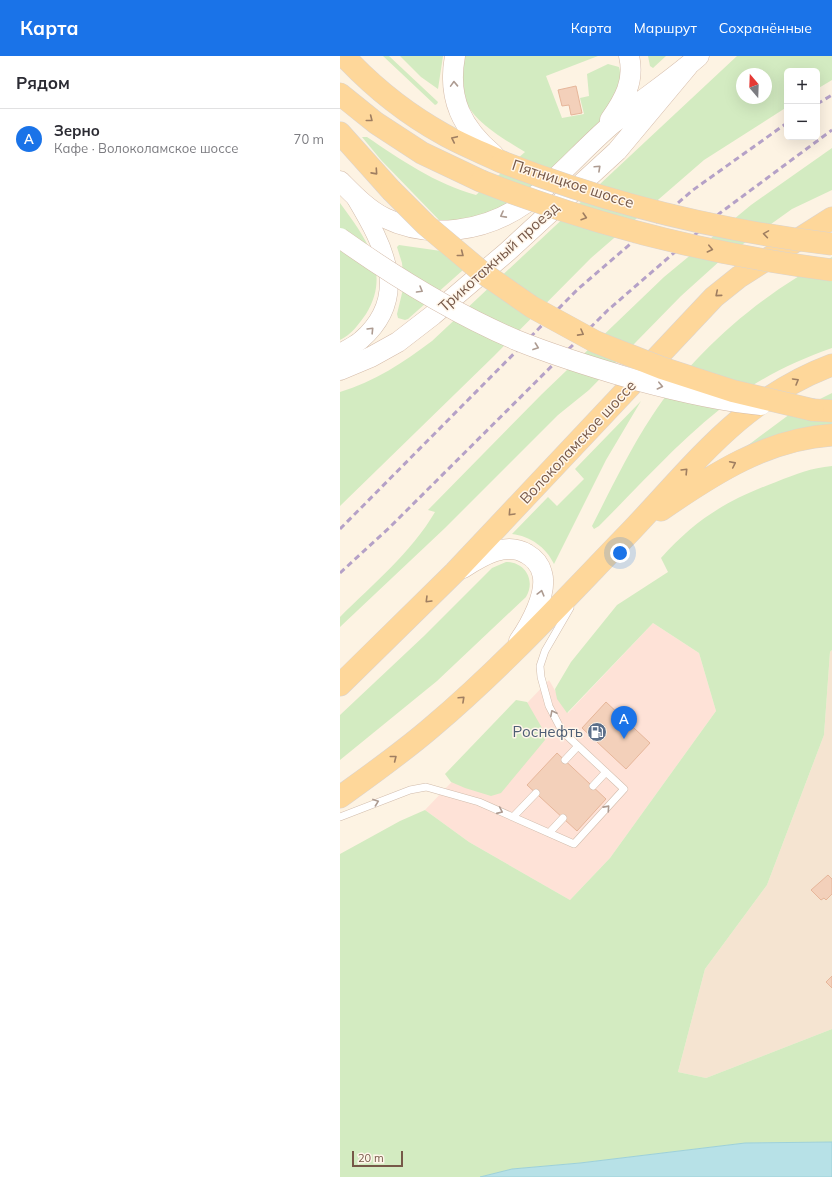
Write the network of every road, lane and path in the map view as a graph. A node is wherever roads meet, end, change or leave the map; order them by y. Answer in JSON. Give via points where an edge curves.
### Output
{"nodes":[{"id":1,"x":344,"y":56,"type":"edge"},
{"id":2,"x":455,"y":56,"type":"edge"},
{"id":3,"x":629,"y":56,"type":"edge"},
{"id":4,"x":694,"y":61,"type":"edge"},
{"id":5,"x":340,"y":94,"type":"edge"},
{"id":6,"x":340,"y":133,"type":"edge"},
{"id":7,"x":587,"y":146,"type":"junction"},
{"id":8,"x":502,"y":162,"type":"junction"},
{"id":9,"x":340,"y":182,"type":"edge"},
{"id":10,"x":354,"y":196,"type":"junction"},
{"id":11,"x":832,"y":218,"type":"edge"},
{"id":12,"x":340,"y":238,"type":"edge"},
{"id":13,"x":832,"y":244,"type":"edge"},
{"id":14,"x":832,"y":270,"type":"edge"},
{"id":15,"x":340,"y":353,"type":"edge"},
{"id":16,"x":832,"y":365,"type":"edge"},
{"id":17,"x":340,"y":370,"type":"edge"},
{"id":18,"x":823,"y":410,"type":"edge"},
{"id":19,"x":832,"y":435,"type":"edge"},
{"id":20,"x":630,"y":531,"type":"junction"},
{"id":21,"x":591,"y":571,"type":"junction"},
{"id":22,"x":455,"y":572,"type":"junction"},
{"id":23,"x":511,"y":653,"type":"junction"},
{"id":24,"x":340,"y":685,"type":"edge"},
{"id":25,"x":578,"y":746,"type":"junction"},
{"id":26,"x":565,"y":760,"type":"dead end"},
{"id":27,"x":606,"y":772,"type":"junction"},
{"id":28,"x":593,"y":786,"type":"dead end"},
{"id":29,"x":536,"y":793,"type":"dead end"},
{"id":30,"x":340,"y":796,"type":"edge"},
{"id":31,"x":340,"y":817,"type":"edge"},
{"id":32,"x":513,"y":817,"type":"junction"},
{"id":33,"x":563,"y":818,"type":"dead end"},
{"id":34,"x":549,"y":833,"type":"junction"}],
"edges":[{"from":8,"to":1,"type":"main road","name":"Пятницкое шоссе","one_way":true,"via":[[443,134],[397,104]]},
{"from":8,"to":2,"type":"main road","one_way":true,"via":[[477,141],[461,115],[453,88]]},
{"from":3,"to":7,"type":"main road","via":[[631,80],[623,101]]},
{"from":4,"to":7,"type":"main road","name":"Трикотажный проезд"},
{"from":17,"to":4,"type":"main road","name":"Трикотажный проезд","one_way":true,"via":[[398,342],[501,257],[617,151]]},
{"from":5,"to":14,"type":"main road","name":"Пятницкое шоссе","one_way":true,"bridge":true,"via":[[376,123],[422,153],[481,181],[538,203],[669,240],[738,255]]},
{"from":6,"to":18,"type":"main road","one_way":true,"bridge":true,"via":[[426,225],[484,273],[532,307],[596,342],[662,368],[733,392]]},
{"from":7,"to":10,"type":"main road","name":"Трикотажный проезд","one_way":true,"via":[[525,204],[492,221],[464,230],[432,231],[406,226],[383,217]]},
{"from":13,"to":8,"type":"main road","name":"Пятницкое шоссе","one_way":true,"bridge":true,"via":[[743,230],[675,215],[547,179]]},
{"from":9,"to":10,"type":"main road","name":"Трикотажный проезд"},
{"from":15,"to":10,"type":"street","one_way":true,"via":[[360,341],[377,324],[387,300],[389,275],[382,248]]},
{"from":11,"to":22,"type":"main road","name":"Волоколамское шоссе","one_way":true,"via":[[738,276],[714,297]]},
{"from":12,"to":18,"type":"main road","one_way":true,"bridge":true,"via":[[413,286],[464,315],[516,340],[583,365],[730,402]]},
{"from":20,"to":16,"type":"main road","one_way":true,"via":[[724,432],[766,398],[811,373]]},
{"from":20,"to":19,"type":"main road","one_way":true,"via":[[730,465],[795,441]]},
{"from":20,"to":21,"type":"main road"},
{"from":21,"to":23,"type":"main road"},
{"from":25,"to":21,"type":"lane","one_way":true,"via":[[562,731],[549,706],[540,666],[545,651]]},
{"from":23,"to":22,"type":"main road","one_way":true,"via":[[536,610],[543,574],[538,564],[521,550],[511,548],[480,557]]},
{"from":22,"to":24,"type":"main road","name":"Волоколамское шоссе","one_way":true},
{"from":30,"to":23,"type":"main road","one_way":true,"via":[[393,759],[433,726]]},
{"from":25,"to":26,"type":"lane"},
{"from":25,"to":27,"type":"lane"},
{"from":27,"to":28,"type":"lane"},
{"from":34,"to":27,"type":"lane","one_way":true,"via":[[574,844],[624,789]]},
{"from":29,"to":32,"type":"lane"},
{"from":31,"to":32,"type":"lane","one_way":true,"via":[[410,790],[426,787],[479,802]]},
{"from":32,"to":34,"type":"lane"},
{"from":33,"to":34,"type":"lane"}]}
